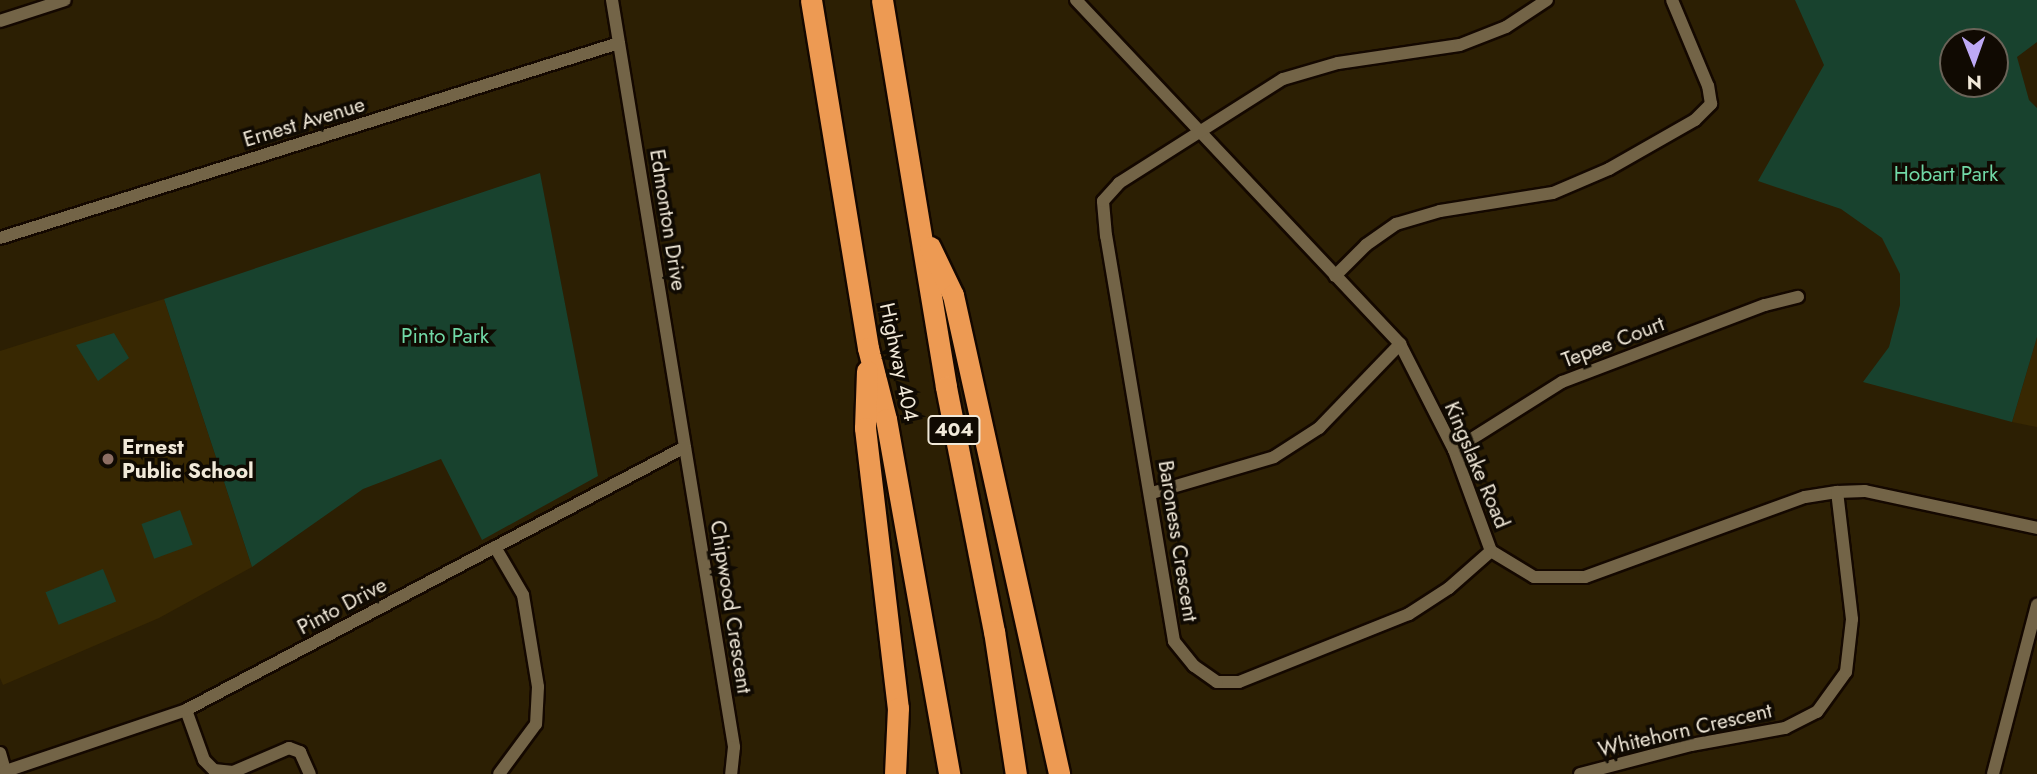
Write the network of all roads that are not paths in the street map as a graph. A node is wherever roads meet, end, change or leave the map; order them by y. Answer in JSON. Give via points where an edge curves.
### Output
{"nodes":[{"id":1,"x":65,"y":0,"type":"edge"},
{"id":2,"x":612,"y":0,"type":"edge"},
{"id":3,"x":811,"y":0,"type":"edge"},
{"id":4,"x":882,"y":0,"type":"edge"},
{"id":5,"x":1546,"y":0,"type":"edge"},
{"id":6,"x":1672,"y":0,"type":"edge"},
{"id":7,"x":1079,"y":1,"type":"edge"},
{"id":8,"x":0,"y":21,"type":"edge"},
{"id":9,"x":619,"y":43,"type":"junction"},
{"id":10,"x":1199,"y":131,"type":"junction"},
{"id":11,"x":921,"y":228,"type":"junction"},
{"id":12,"x":0,"y":238,"type":"edge"},
{"id":13,"x":1335,"y":275,"type":"junction"},
{"id":14,"x":1798,"y":297,"type":"dead end"},
{"id":15,"x":1400,"y":344,"type":"junction"},
{"id":16,"x":869,"y":348,"type":"junction"},
{"id":17,"x":685,"y":446,"type":"junction"},
{"id":18,"x":1454,"y":450,"type":"junction"},
{"id":19,"x":1837,"y":492,"type":"junction"},
{"id":20,"x":1152,"y":493,"type":"junction"},
{"id":21,"x":2037,"y":528,"type":"edge"},
{"id":22,"x":495,"y":547,"type":"junction"},
{"id":23,"x":1491,"y":551,"type":"junction"},
{"id":24,"x":2037,"y":605,"type":"edge"},
{"id":25,"x":186,"y":710,"type":"junction"},
{"id":26,"x":0,"y":753,"type":"edge"},
{"id":27,"x":202,"y":770,"type":"edge"},
{"id":28,"x":6,"y":773,"type":"edge"},
{"id":29,"x":310,"y":774,"type":"edge"},
{"id":30,"x":499,"y":774,"type":"edge"},
{"id":31,"x":730,"y":774,"type":"edge"},
{"id":32,"x":895,"y":774,"type":"edge"},
{"id":33,"x":949,"y":774,"type":"edge"},
{"id":34,"x":1016,"y":774,"type":"edge"},
{"id":35,"x":1059,"y":774,"type":"edge"},
{"id":36,"x":1580,"y":774,"type":"edge"},
{"id":37,"x":1993,"y":774,"type":"edge"}],
"edges":[{"from":1,"to":8,"type":"street"},
{"from":2,"to":9,"type":"street","name":"Edmonton Drive"},
{"from":3,"to":16,"type":"highway","name":"Highway 404"},
{"from":4,"to":11,"type":"highway","name":"Highway 404","number":"404"},
{"from":5,"to":10,"type":"street","via":[[1506,27],[1460,45],[1338,62],[1283,79]]},
{"from":6,"to":13,"type":"street","via":[[1708,86],[1711,104],[1695,120],[1609,169],[1553,193],[1396,224]]},
{"from":7,"to":10,"type":"street","name":"Kingslake Road"},
{"from":9,"to":12,"type":"street","name":"Ernest Avenue"},
{"from":9,"to":17,"type":"street","name":"Edmonton Drive"},
{"from":10,"to":13,"type":"street","name":"Kingslake Road"},
{"from":10,"to":20,"type":"street","name":"Baroness Crescent","via":[[1119,183],[1103,201]]},
{"from":11,"to":34,"type":"highway","name":"Highway 404","number":"404"},
{"from":11,"to":35,"type":"highway","via":[[953,295]]},
{"from":13,"to":15,"type":"street","name":"Kingslake Road"},
{"from":14,"to":18,"type":"street","name":"Tepee Court","via":[[1765,305],[1562,382]]},
{"from":15,"to":18,"type":"street","name":"Kingslake Road"},
{"from":15,"to":20,"type":"street","via":[[1319,428],[1274,457]]},
{"from":16,"to":32,"type":"highway","via":[[865,428],[895,673]]},
{"from":16,"to":33,"type":"highway","name":"Highway 404","via":[[886,419]]},
{"from":17,"to":22,"type":"street","name":"Pinto Drive"},
{"from":17,"to":31,"type":"street","name":"Chipwood Crescent","via":[[734,747]]},
{"from":18,"to":23,"type":"street","name":"Kingslake Road"},
{"from":19,"to":21,"type":"street","name":"Kingslake Road","via":[[1866,491]]},
{"from":19,"to":23,"type":"street","name":"Kingslake Road","via":[[1805,497],[1585,578],[1534,577]]},
{"from":19,"to":36,"type":"street","name":"Whitehorn Crescent","via":[[1852,619],[1846,671],[1817,712],[1785,728],[1691,745]]},
{"from":20,"to":23,"type":"street","name":"Baroness Crescent","via":[[1174,641],[1194,666],[1217,682],[1239,682],[1409,614],[1449,588]]},
{"from":22,"to":25,"type":"street","name":"Pinto Drive"},
{"from":22,"to":30,"type":"street","via":[[523,595],[538,687],[536,724]]},
{"from":24,"to":37,"type":"street"},
{"from":25,"to":27,"type":"street"},
{"from":25,"to":28,"type":"street","name":"Pinto Drive"},
{"from":26,"to":28,"type":"street"},
{"from":27,"to":29,"type":"street","via":[[233,772],[289,748],[300,752]]}]}
